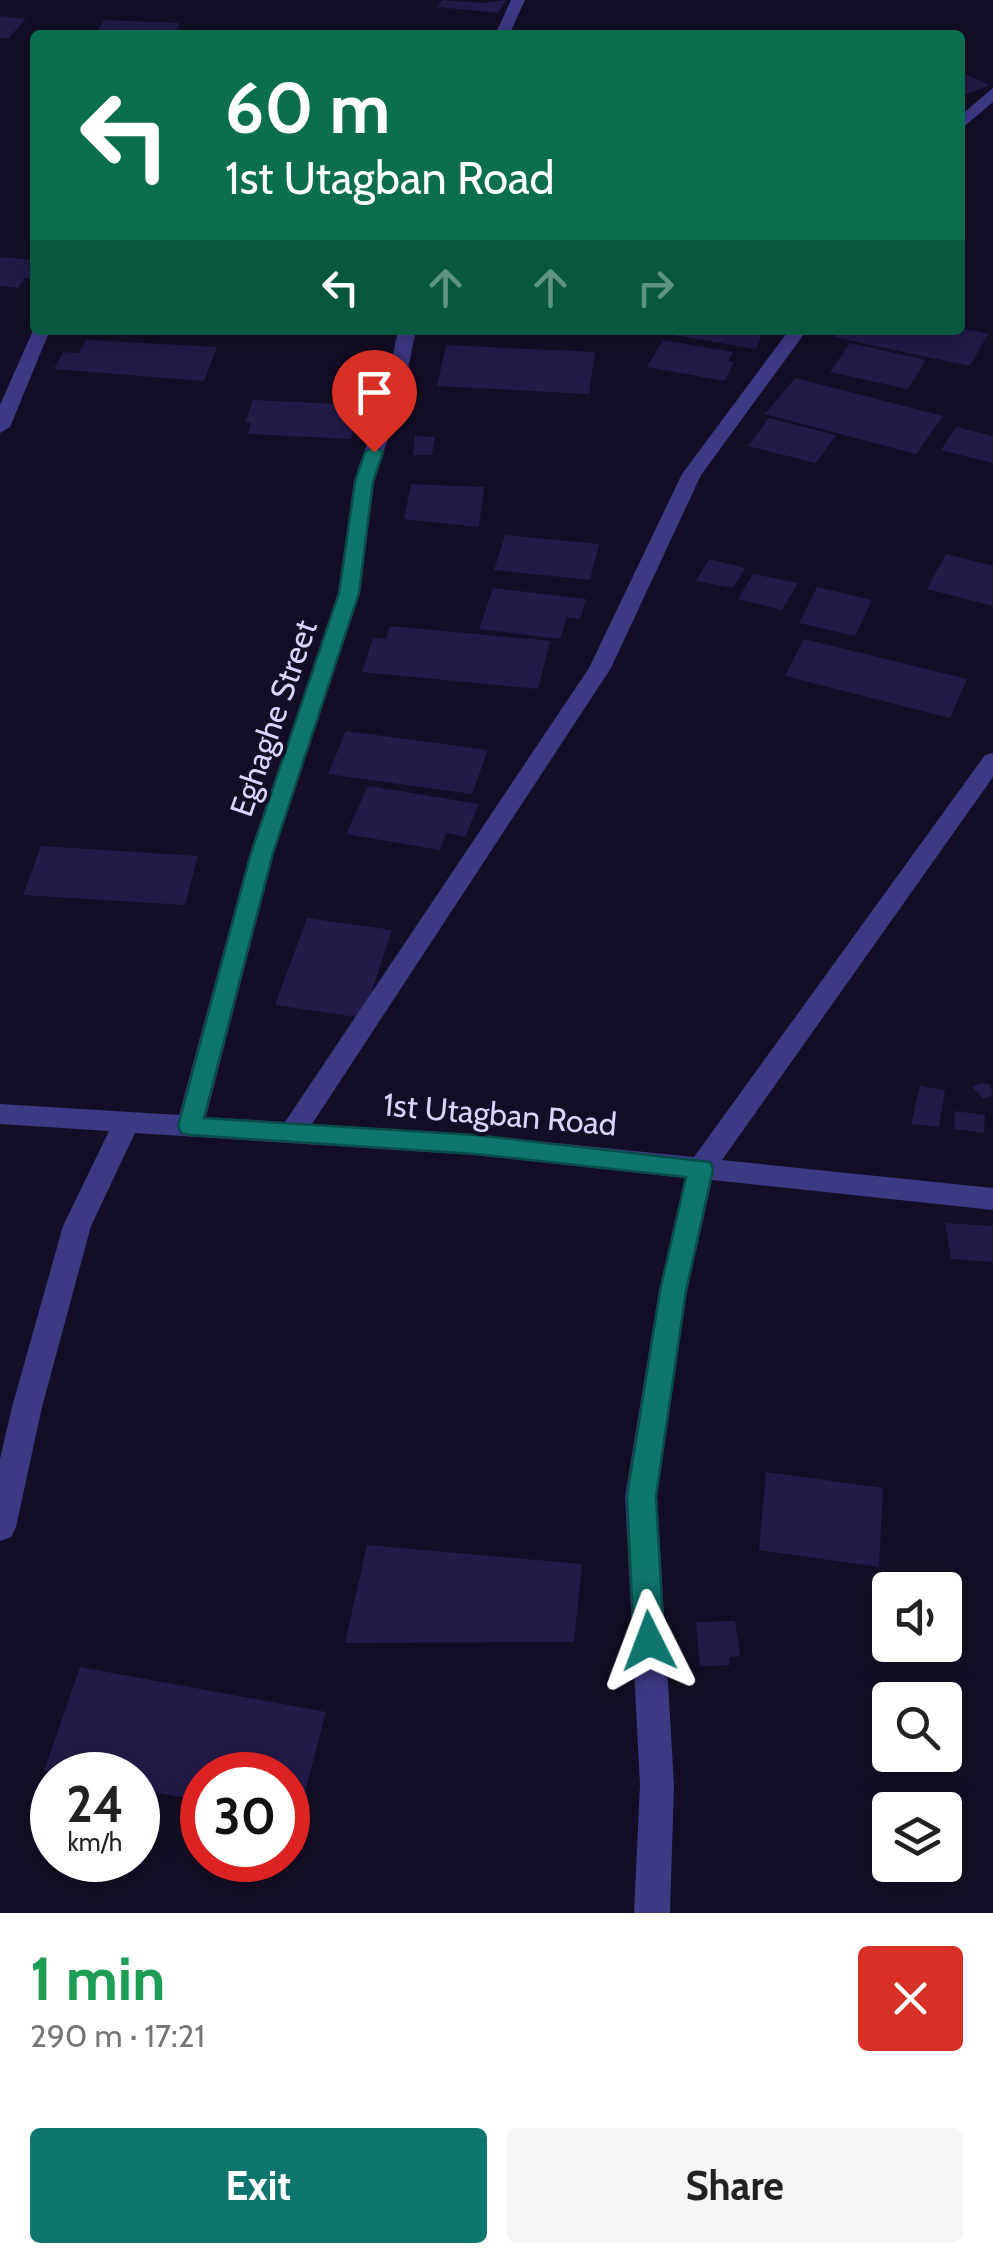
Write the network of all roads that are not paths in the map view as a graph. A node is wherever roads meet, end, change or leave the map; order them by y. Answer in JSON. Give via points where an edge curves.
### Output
{"nodes":[{"id":1,"x":518,"y":0,"type":"edge"},
{"id":2,"x":504,"y":30,"type":"edge"},
{"id":3,"x":993,"y":93,"type":"edge"},
{"id":4,"x":965,"y":121,"type":"edge"},
{"id":5,"x":40,"y":335,"type":"edge"},
{"id":6,"x":406,"y":335,"type":"edge"},
{"id":7,"x":794,"y":335,"type":"edge"},
{"id":8,"x":0,"y":427,"type":"edge"},
{"id":9,"x":993,"y":760,"type":"edge"},
{"id":10,"x":0,"y":1114,"type":"edge"},
{"id":11,"x":127,"y":1122,"type":"junction"},
{"id":12,"x":190,"y":1126,"type":"junction"},
{"id":13,"x":292,"y":1133,"type":"junction"},
{"id":14,"x":701,"y":1169,"type":"junction"},
{"id":15,"x":993,"y":1199,"type":"edge"},
{"id":16,"x":0,"y":1527,"type":"edge"},
{"id":17,"x":652,"y":1913,"type":"edge"}],
"edges":[{"from":1,"to":2,"type":"street"},
{"from":3,"to":4,"type":"street"},
{"from":5,"to":8,"type":"street"},
{"from":6,"to":12,"type":"street","name":"Eghaghe Street","via":[[364,482],[349,593],[262,853]]},
{"from":7,"to":13,"type":"street","via":[[692,474],[600,668]]},
{"from":9,"to":14,"type":"street"},
{"from":10,"to":11,"type":"street","name":"1st Utagban Road"},
{"from":11,"to":12,"type":"street","name":"1st Utagban Road"},
{"from":11,"to":16,"type":"street","via":[[77,1226]]},
{"from":12,"to":13,"type":"street","name":"1st Utagban Road"},
{"from":13,"to":14,"type":"street","name":"1st Utagban Road"},
{"from":14,"to":15,"type":"street","name":"1st Utagban Road"},
{"from":14,"to":17,"type":"street","via":[[673,1291],[642,1496],[657,1785]]}]}
